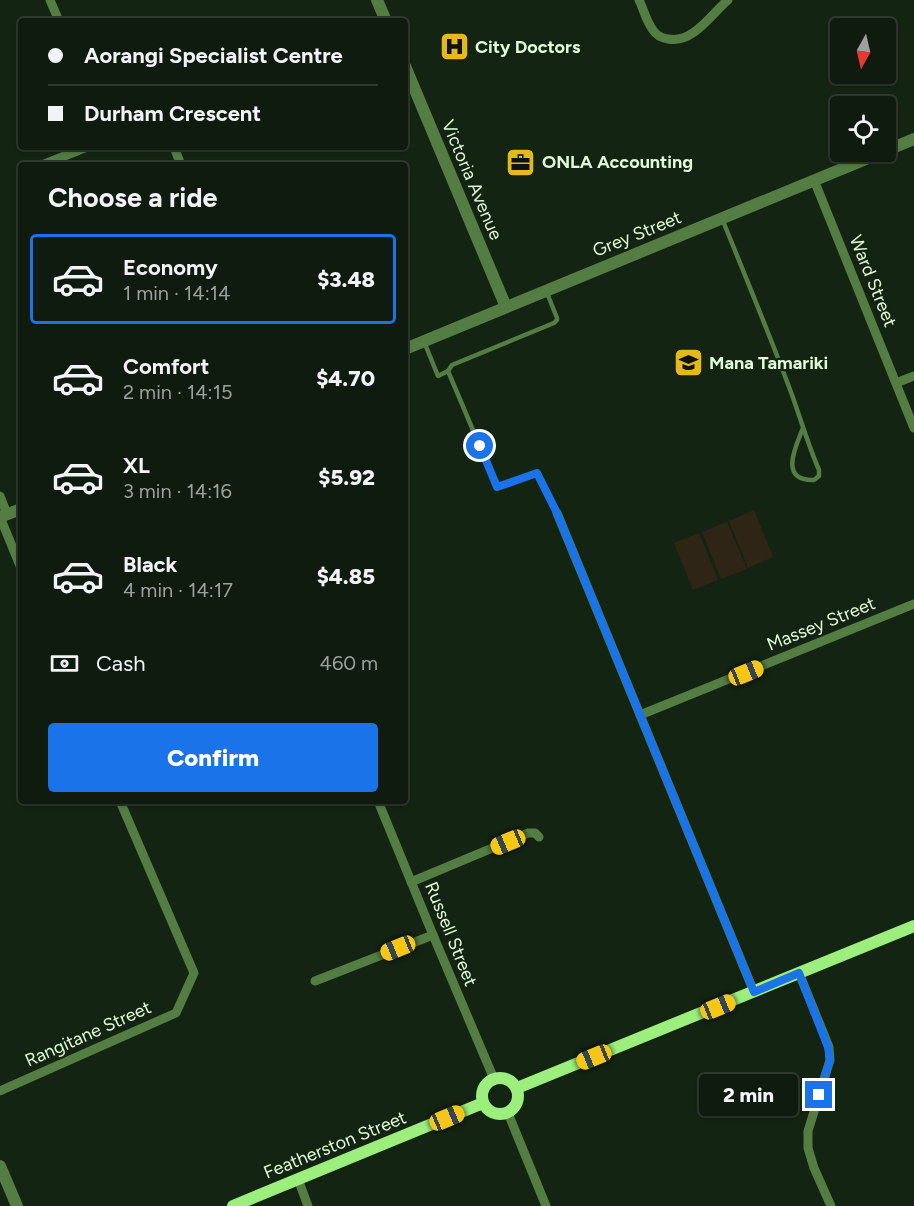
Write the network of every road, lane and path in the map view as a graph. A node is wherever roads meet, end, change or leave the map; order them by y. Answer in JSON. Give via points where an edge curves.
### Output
{"nodes":[{"id":1,"x":50,"y":0,"type":"edge"},
{"id":2,"x":378,"y":0,"type":"edge"},
{"id":3,"x":639,"y":0,"type":"edge"},
{"id":4,"x":728,"y":0,"type":"edge"},
{"id":5,"x":57,"y":18,"type":"edge"},
{"id":6,"x":385,"y":18,"type":"edge"},
{"id":7,"x":408,"y":73,"type":"edge"},
{"id":8,"x":914,"y":139,"type":"edge"},
{"id":9,"x":896,"y":146,"type":"edge"},
{"id":10,"x":80,"y":150,"type":"edge"},
{"id":11,"x":50,"y":162,"type":"edge"},
{"id":12,"x":857,"y":162,"type":"edge"},
{"id":13,"x":814,"y":180,"type":"junction"},
{"id":14,"x":722,"y":218,"type":"junction"},
{"id":15,"x":545,"y":290,"type":"junction"},
{"id":16,"x":506,"y":307,"type":"junction"},
{"id":17,"x":424,"y":341,"type":"junction"},
{"id":18,"x":408,"y":348,"type":"edge"},
{"id":19,"x":448,"y":371,"type":"junction"},
{"id":20,"x":914,"y":376,"type":"edge"},
{"id":21,"x":896,"y":383,"type":"junction"},
{"id":22,"x":802,"y":428,"type":"junction"},
{"id":23,"x":914,"y":428,"type":"edge"},
{"id":24,"x":0,"y":496,"type":"edge"},
{"id":25,"x":18,"y":509,"type":"edge"},
{"id":26,"x":557,"y":513,"type":"joint"},
{"id":27,"x":2,"y":516,"type":"edge"},
{"id":28,"x":18,"y":560,"type":"edge"},
{"id":29,"x":914,"y":604,"type":"edge"},
{"id":30,"x":640,"y":715,"type":"junction"},
{"id":31,"x":121,"y":804,"type":"edge"},
{"id":32,"x":379,"y":804,"type":"edge"},
{"id":33,"x":539,"y":837,"type":"dead end"},
{"id":34,"x":411,"y":882,"type":"junction"},
{"id":35,"x":914,"y":926,"type":"edge"},
{"id":36,"x":433,"y":935,"type":"junction"},
{"id":37,"x":799,"y":973,"type":"junction"},
{"id":38,"x":315,"y":981,"type":"dead end"},
{"id":39,"x":754,"y":992,"type":"junction"},
{"id":40,"x":494,"y":1079,"type":"junction"},
{"id":41,"x":517,"y":1088,"type":"junction"},
{"id":42,"x":0,"y":1091,"type":"edge"},
{"id":43,"x":483,"y":1103,"type":"junction"},
{"id":44,"x":508,"y":1113,"type":"junction"},
{"id":45,"x":0,"y":1166,"type":"edge"},
{"id":46,"x":298,"y":1179,"type":"junction"},
{"id":47,"x":17,"y":1206,"type":"edge"},
{"id":48,"x":233,"y":1206,"type":"edge"},
{"id":49,"x":308,"y":1206,"type":"edge"},
{"id":50,"x":546,"y":1206,"type":"edge"},
{"id":51,"x":831,"y":1206,"type":"edge"}],
"edges":[{"from":1,"to":5,"type":"street"},
{"from":2,"to":6,"type":"street"},
{"from":3,"to":4,"type":"street","via":[[654,32],[676,40],[693,33]]},
{"from":7,"to":16,"type":"street","name":"Victoria Avenue"},
{"from":8,"to":9,"type":"street","name":"Grey Street"},
{"from":10,"to":11,"type":"street"},
{"from":12,"to":13,"type":"street","name":"Grey Street"},
{"from":13,"to":14,"type":"street","name":"Grey Street"},
{"from":13,"to":21,"type":"street","name":"Ward Street"},
{"from":14,"to":15,"type":"street","name":"Grey Street"},
{"from":14,"to":22,"type":"lane","via":[[781,364]]},
{"from":15,"to":16,"type":"street","name":"Grey Street"},
{"from":15,"to":19,"type":"lane","via":[[557,318],[554,324],[452,365]]},
{"from":16,"to":17,"type":"street","name":"Grey Street"},
{"from":17,"to":18,"type":"street","name":"Grey Street"},
{"from":17,"to":19,"type":"lane","via":[[438,376]]},
{"from":19,"to":26,"type":"lane","via":[[497,487],[537,473]]},
{"from":20,"to":21,"type":"street"},
{"from":21,"to":23,"type":"street","name":"Ward Street"},
{"from":22,"to":22,"type":"lane","via":[[819,470],[814,480],[801,478],[792,467]]},
{"from":24,"to":27,"type":"street"},
{"from":25,"to":27,"type":"street"},
{"from":26,"to":30,"type":"street"},
{"from":27,"to":28,"type":"street"},
{"from":29,"to":30,"type":"street","name":"Massey Street"},
{"from":30,"to":39,"type":"street"},
{"from":31,"to":42,"type":"street","name":"Rangitane Street","via":[[194,973],[176,1013]]},
{"from":32,"to":34,"type":"street","name":"Russell Street"},
{"from":33,"to":34,"type":"street","via":[[528,833]]},
{"from":34,"to":36,"type":"street","name":"Russell Street"},
{"from":35,"to":37,"type":"main road"},
{"from":36,"to":38,"type":"street"},
{"from":36,"to":40,"type":"street","name":"Russell Street"},
{"from":37,"to":39,"type":"main road"},
{"from":37,"to":51,"type":"street","via":[[830,1054],[808,1131],[808,1148]]},
{"from":39,"to":41,"type":"main road"},
{"from":40,"to":41,"type":"main road","via":[[509,1080]]},
{"from":40,"to":43,"type":"main road","via":[[483,1089]]},
{"from":41,"to":44,"type":"main road","via":[[519,1100]]},
{"from":43,"to":44,"type":"main road","via":[[490,1112]]},
{"from":43,"to":46,"type":"main road","name":"Featherston Street"},
{"from":44,"to":50,"type":"street"},
{"from":45,"to":47,"type":"street"},
{"from":46,"to":48,"type":"main road","name":"Featherston Street"},
{"from":46,"to":49,"type":"street"}]}
